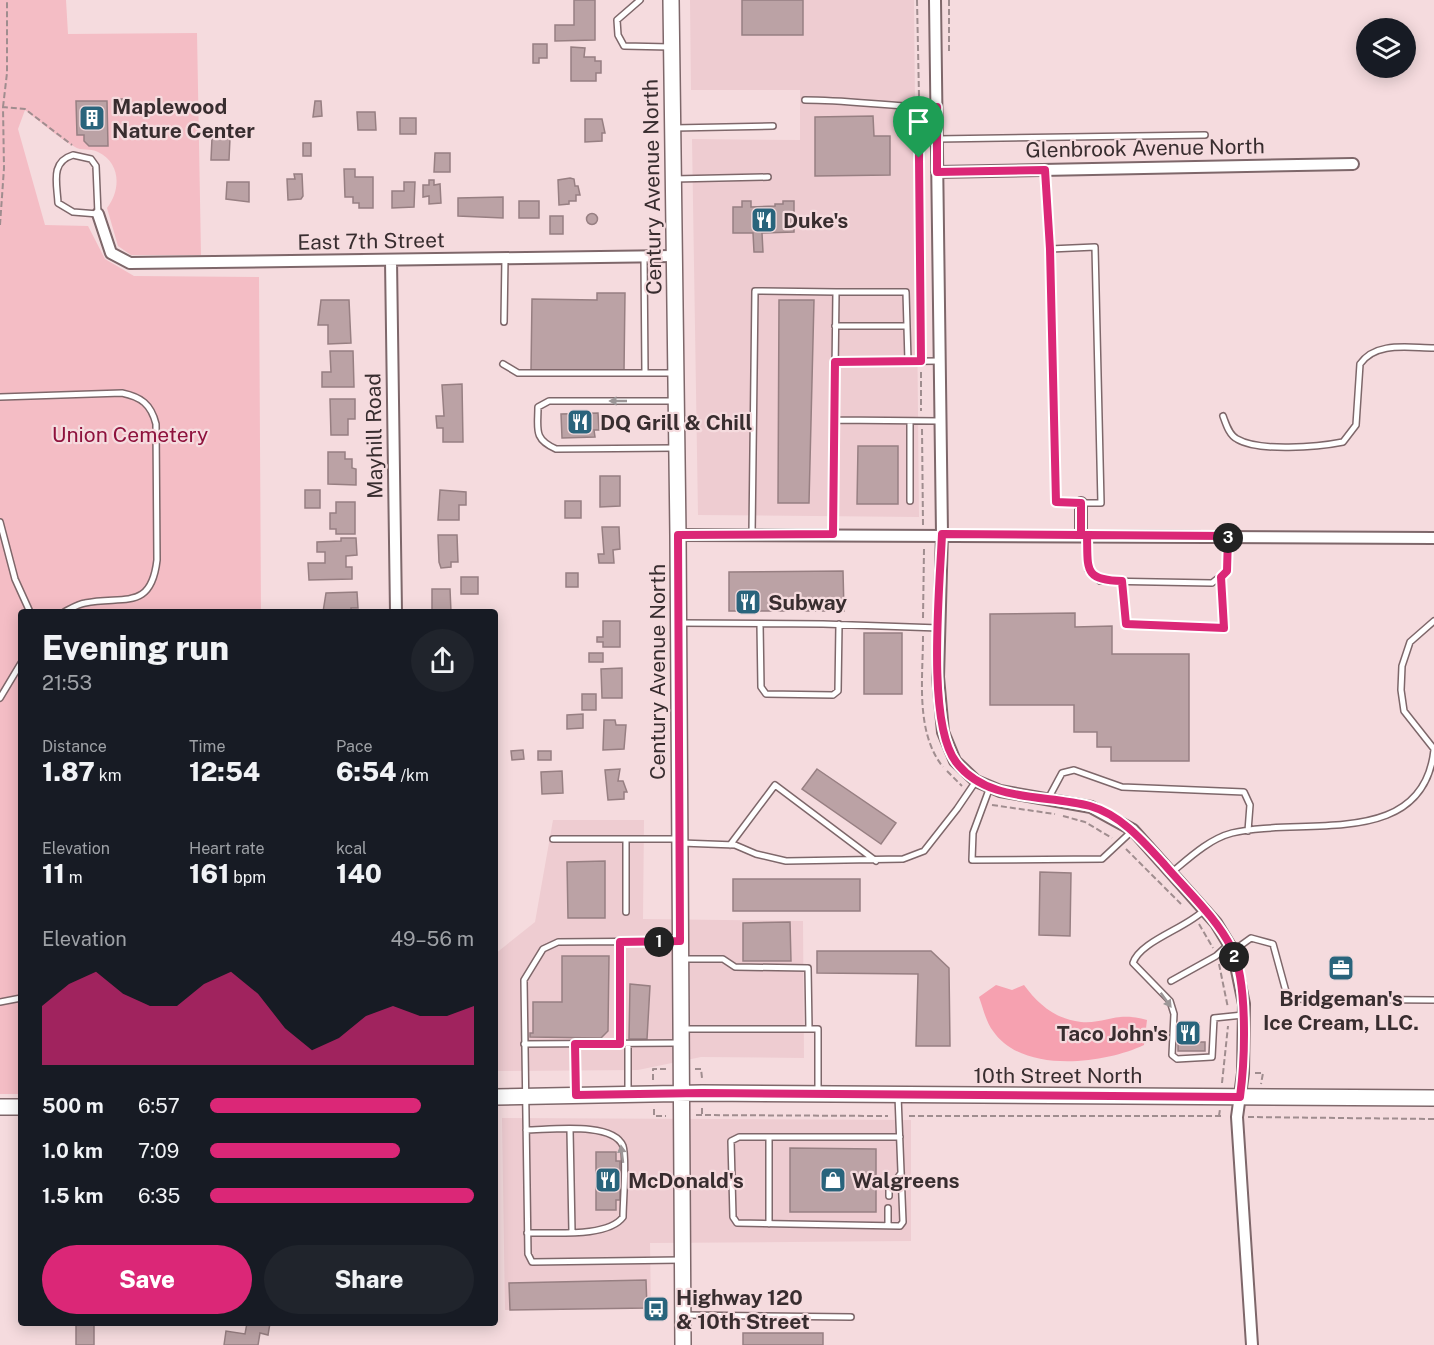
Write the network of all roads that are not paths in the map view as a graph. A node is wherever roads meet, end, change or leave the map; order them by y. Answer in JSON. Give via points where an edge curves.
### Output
{"nodes":[{"id":1,"x":640,"y":0,"type":"edge"},
{"id":2,"x":671,"y":0,"type":"edge"},
{"id":3,"x":935,"y":0,"type":"edge"},
{"id":4,"x":671,"y":47,"type":"junction"},
{"id":5,"x":805,"y":100,"type":"dead end"},
{"id":6,"x":937,"y":107,"type":"junction"},
{"id":7,"x":773,"y":126,"type":"dead end"},
{"id":8,"x":672,"y":128,"type":"junction"},
{"id":9,"x":1205,"y":135,"type":"dead end"},
{"id":10,"x":937,"y":139,"type":"junction"},
{"id":11,"x":1353,"y":164,"type":"dead end"},
{"id":12,"x":1045,"y":170,"type":"junction"},
{"id":13,"x":937,"y":172,"type":"junction"},
{"id":14,"x":768,"y":177,"type":"dead end"},
{"id":15,"x":673,"y":179,"type":"junction"},
{"id":16,"x":98,"y":214,"type":"junction"},
{"id":17,"x":1050,"y":249,"type":"junction"},
{"id":18,"x":644,"y":256,"type":"junction"},
{"id":19,"x":674,"y":256,"type":"junction"},
{"id":20,"x":505,"y":258,"type":"junction"},
{"id":21,"x":391,"y":260,"type":"junction"},
{"id":22,"x":836,"y":292,"type":"junction"},
{"id":23,"x":504,"y":322,"type":"dead end"},
{"id":24,"x":835,"y":326,"type":"junction"},
{"id":25,"x":907,"y":326,"type":"junction"},
{"id":26,"x":1434,"y":348,"type":"edge"},
{"id":27,"x":908,"y":361,"type":"junction"},
{"id":28,"x":940,"y":361,"type":"junction"},
{"id":29,"x":835,"y":362,"type":"junction"},
{"id":30,"x":503,"y":364,"type":"dead end"},
{"id":31,"x":645,"y":374,"type":"junction"},
{"id":32,"x":676,"y":374,"type":"junction"},
{"id":33,"x":0,"y":396,"type":"edge"},
{"id":34,"x":676,"y":401,"type":"junction"},
{"id":35,"x":1223,"y":416,"type":"dead end"},
{"id":36,"x":834,"y":420,"type":"junction"},
{"id":37,"x":910,"y":422,"type":"junction"},
{"id":38,"x":940,"y":422,"type":"junction"},
{"id":39,"x":677,"y":448,"type":"junction"},
{"id":40,"x":910,"y":501,"type":"dead end"},
{"id":41,"x":1081,"y":503,"type":"junction"},
{"id":42,"x":0,"y":522,"type":"edge"},
{"id":43,"x":752,"y":534,"type":"junction"},
{"id":44,"x":833,"y":534,"type":"junction"},
{"id":45,"x":942,"y":534,"type":"junction"},
{"id":46,"x":678,"y":535,"type":"junction"},
{"id":47,"x":1084,"y":535,"type":"junction"},
{"id":48,"x":1228,"y":536,"type":"junction"},
{"id":49,"x":1434,"y":538,"type":"edge"},
{"id":50,"x":1221,"y":577,"type":"junction"},
{"id":51,"x":1122,"y":581,"type":"junction"},
{"id":52,"x":29,"y":609,"type":"edge"},
{"id":53,"x":70,"y":609,"type":"edge"},
{"id":54,"x":396,"y":609,"type":"edge"},
{"id":55,"x":1434,"y":621,"type":"edge"},
{"id":56,"x":677,"y":623,"type":"junction"},
{"id":57,"x":760,"y":624,"type":"junction"},
{"id":58,"x":839,"y":624,"type":"junction"},
{"id":59,"x":939,"y":628,"type":"junction"},
{"id":60,"x":18,"y":668,"type":"edge"},
{"id":61,"x":0,"y":698,"type":"edge"},
{"id":62,"x":1434,"y":749,"type":"edge"},
{"id":63,"x":975,"y":781,"type":"junction"},
{"id":64,"x":990,"y":787,"type":"junction"},
{"id":65,"x":1048,"y":800,"type":"junction"},
{"id":66,"x":1133,"y":830,"type":"junction"},
{"id":67,"x":1248,"y":831,"type":"junction"},
{"id":68,"x":553,"y":839,"type":"dead end"},
{"id":69,"x":626,"y":839,"type":"junction"},
{"id":70,"x":678,"y":841,"type":"junction"},
{"id":71,"x":730,"y":845,"type":"junction"},
{"id":72,"x":876,"y":861,"type":"junction"},
{"id":73,"x":1171,"y":873,"type":"junction"},
{"id":74,"x":1204,"y":910,"type":"junction"},
{"id":75,"x":626,"y":912,"type":"dead end"},
{"id":76,"x":680,"y":941,"type":"junction"},
{"id":77,"x":620,"y":942,"type":"junction"},
{"id":78,"x":1231,"y":948,"type":"junction"},
{"id":79,"x":680,"y":959,"type":"junction"},
{"id":80,"x":1171,"y":981,"type":"dead end"},
{"id":81,"x":18,"y":999,"type":"edge"},
{"id":82,"x":1434,"y":1000,"type":"edge"},
{"id":83,"x":0,"y":1002,"type":"edge"},
{"id":84,"x":1243,"y":1015,"type":"junction"},
{"id":85,"x":808,"y":1029,"type":"junction"},
{"id":86,"x":681,"y":1036,"type":"junction"},
{"id":87,"x":524,"y":1044,"type":"junction"},
{"id":88,"x":575,"y":1044,"type":"junction"},
{"id":89,"x":620,"y":1044,"type":"junction"},
{"id":90,"x":628,"y":1044,"type":"junction"},
{"id":91,"x":681,"y":1093,"type":"junction"},
{"id":92,"x":628,"y":1094,"type":"junction"},
{"id":93,"x":818,"y":1094,"type":"junction"},
{"id":94,"x":576,"y":1095,"type":"junction"},
{"id":95,"x":898,"y":1095,"type":"junction"},
{"id":96,"x":498,"y":1097,"type":"edge"},
{"id":97,"x":524,"y":1097,"type":"junction"},
{"id":98,"x":1240,"y":1097,"type":"junction"},
{"id":99,"x":1434,"y":1098,"type":"edge"},
{"id":100,"x":0,"y":1107,"type":"edge"},
{"id":101,"x":18,"y":1107,"type":"edge"},
{"id":102,"x":526,"y":1130,"type":"junction"},
{"id":103,"x":570,"y":1130,"type":"junction"},
{"id":104,"x":769,"y":1137,"type":"junction"},
{"id":105,"x":900,"y":1137,"type":"junction"},
{"id":106,"x":901,"y":1173,"type":"junction"},
{"id":107,"x":731,"y":1183,"type":"junction"},
{"id":108,"x":682,"y":1184,"type":"junction"},
{"id":109,"x":889,"y":1196,"type":"dead end"},
{"id":110,"x":888,"y":1208,"type":"dead end"},
{"id":111,"x":769,"y":1224,"type":"junction"},
{"id":112,"x":888,"y":1226,"type":"junction"},
{"id":113,"x":572,"y":1232,"type":"junction"},
{"id":114,"x":527,"y":1233,"type":"junction"},
{"id":115,"x":683,"y":1260,"type":"junction"},
{"id":116,"x":683,"y":1314,"type":"junction"},
{"id":117,"x":851,"y":1317,"type":"dead end"},
{"id":118,"x":683,"y":1345,"type":"edge"},
{"id":119,"x":1251,"y":1345,"type":"edge"}],
"edges":[{"from":1,"to":4,"type":"lane","via":[[618,20],[618,35],[624,45]]},
{"from":2,"to":4,"type":"main road","name":"Century Avenue North"},
{"from":3,"to":6,"type":"street"},
{"from":4,"to":8,"type":"main road","name":"Century Avenue North"},
{"from":5,"to":6,"type":"lane"},
{"from":6,"to":10,"type":"street"},
{"from":7,"to":8,"type":"lane"},
{"from":8,"to":15,"type":"main road","name":"Century Avenue North"},
{"from":9,"to":10,"type":"lane"},
{"from":10,"to":13,"type":"street"},
{"from":11,"to":12,"type":"street","name":"Glenbrook Avenue North"},
{"from":12,"to":13,"type":"street","name":"Glenbrook Avenue North"},
{"from":12,"to":17,"type":"lane"},
{"from":13,"to":28,"type":"street"},
{"from":14,"to":15,"type":"lane"},
{"from":15,"to":19,"type":"main road","name":"Century Avenue North"},
{"from":16,"to":16,"type":"lane","via":[[96,166],[91,159],[73,155],[63,158],[56,169],[58,203],[73,212]]},
{"from":16,"to":21,"type":"street","name":"East 7th Street","via":[[111,253],[130,263]]},
{"from":17,"to":41,"type":"lane","via":[[1056,502]]},
{"from":17,"to":41,"type":"lane","via":[[1095,247],[1101,504]]},
{"from":18,"to":19,"type":"street","name":"East 7th Street"},
{"from":18,"to":20,"type":"street","name":"East 7th Street"},
{"from":18,"to":31,"type":"lane"},
{"from":19,"to":32,"type":"main road","name":"Century Avenue North"},
{"from":20,"to":21,"type":"street","name":"East 7th Street"},
{"from":20,"to":23,"type":"lane"},
{"from":21,"to":54,"type":"street","name":"Mayhill Road"},
{"from":22,"to":24,"type":"lane"},
{"from":22,"to":25,"type":"lane","via":[[906,292]]},
{"from":22,"to":43,"type":"lane","via":[[755,291]]},
{"from":24,"to":25,"type":"lane"},
{"from":24,"to":29,"type":"lane"},
{"from":25,"to":27,"type":"lane"},
{"from":26,"to":35,"type":"lane","via":[[1379,348],[1363,359],[1356,425],[1343,442],[1294,446],[1245,442],[1235,439]]},
{"from":27,"to":28,"type":"lane"},
{"from":27,"to":29,"type":"lane"},
{"from":28,"to":38,"type":"street"},
{"from":29,"to":36,"type":"lane"},
{"from":30,"to":31,"type":"lane","via":[[518,374]]},
{"from":31,"to":32,"type":"lane"},
{"from":32,"to":34,"type":"main road","name":"Century Avenue North"},
{"from":33,"to":53,"type":"lane","via":[[122,393],[146,402],[153,411],[155,579],[145,593],[133,600],[83,603]]},
{"from":34,"to":39,"type":"main road","name":"Century Avenue North"},
{"from":34,"to":39,"type":"lane","one_way":true,"via":[[549,401],[538,407],[538,435],[542,443],[556,449]]},
{"from":36,"to":37,"type":"lane"},
{"from":36,"to":44,"type":"lane"},
{"from":37,"to":38,"type":"lane"},
{"from":37,"to":40,"type":"lane"},
{"from":38,"to":45,"type":"street"},
{"from":39,"to":46,"type":"main road","name":"Century Avenue North"},
{"from":41,"to":47,"type":"street"},
{"from":42,"to":52,"type":"lane","via":[[15,579]]},
{"from":43,"to":44,"type":"street"},
{"from":43,"to":46,"type":"street"},
{"from":44,"to":45,"type":"street"},
{"from":45,"to":47,"type":"street"},
{"from":45,"to":59,"type":"street"},
{"from":46,"to":56,"type":"main road","name":"Century Avenue North"},
{"from":47,"to":48,"type":"street"},
{"from":47,"to":51,"type":"lane","via":[[1088,570],[1093,577],[1100,581]]},
{"from":48,"to":49,"type":"street"},
{"from":48,"to":50,"type":"lane","via":[[1227,571]]},
{"from":50,"to":51,"type":"lane","via":[[1212,583]]},
{"from":50,"to":51,"type":"lane","via":[[1224,628],[1126,624]]},
{"from":55,"to":62,"type":"lane","via":[[1410,642],[1402,666],[1401,690],[1404,711]]},
{"from":56,"to":57,"type":"lane"},
{"from":56,"to":70,"type":"main road","name":"Century Avenue North"},
{"from":57,"to":58,"type":"lane"},
{"from":57,"to":58,"type":"lane","via":[[760,676],[766,694],[833,695],[838,691]]},
{"from":58,"to":59,"type":"lane"},
{"from":59,"to":63,"type":"street","via":[[943,732],[955,761]]},
{"from":60,"to":61,"type":"lane"},
{"from":62,"to":67,"type":"lane","via":[[1432,771],[1412,801],[1396,813],[1336,825]]},
{"from":63,"to":64,"type":"street"},
{"from":63,"to":72,"type":"lane","via":[[924,851],[903,859]]},
{"from":64,"to":65,"type":"street"},
{"from":64,"to":66,"type":"lane","via":[[973,833],[972,860],[1102,859]]},
{"from":65,"to":66,"type":"street","via":[[1091,807]]},
{"from":65,"to":67,"type":"lane","via":[[1062,773],[1074,770],[1122,788],[1244,792],[1250,805]]},
{"from":66,"to":73,"type":"street"},
{"from":67,"to":73,"type":"lane","via":[[1214,841]]},
{"from":68,"to":69,"type":"lane"},
{"from":69,"to":70,"type":"lane"},
{"from":69,"to":75,"type":"lane"},
{"from":70,"to":71,"type":"lane"},
{"from":70,"to":76,"type":"main road","name":"Century Avenue North"},
{"from":71,"to":72,"type":"lane","via":[[786,861]]},
{"from":71,"to":72,"type":"lane","via":[[775,785]]},
{"from":73,"to":74,"type":"street"},
{"from":74,"to":78,"type":"street"},
{"from":74,"to":84,"type":"lane","one_way":true,"via":[[1195,920],[1141,951],[1133,963],[1170,1001],[1174,1014],[1172,1055],[1177,1059],[1212,1056],[1214,1018]]},
{"from":76,"to":77,"type":"lane"},
{"from":76,"to":79,"type":"main road","name":"Century Avenue North"},
{"from":77,"to":87,"type":"lane","via":[[558,942],[543,949],[524,980]]},
{"from":77,"to":89,"type":"lane"},
{"from":78,"to":80,"type":"lane"},
{"from":78,"to":82,"type":"lane","via":[[1251,938],[1273,944],[1288,999]]},
{"from":78,"to":84,"type":"street"},
{"from":79,"to":85,"type":"lane","via":[[723,959],[735,967],[808,968]]},
{"from":79,"to":86,"type":"main road","name":"Century Avenue North"},
{"from":81,"to":83,"type":"lane"},
{"from":84,"to":98,"type":"street"},
{"from":85,"to":86,"type":"lane"},
{"from":85,"to":93,"type":"lane","via":[[818,1029]]},
{"from":86,"to":90,"type":"lane"},
{"from":86,"to":91,"type":"main road","name":"Century Avenue North"},
{"from":87,"to":88,"type":"lane"},
{"from":87,"to":97,"type":"lane"},
{"from":88,"to":89,"type":"lane"},
{"from":88,"to":94,"type":"lane"},
{"from":89,"to":90,"type":"lane"},
{"from":90,"to":92,"type":"lane"},
{"from":91,"to":92,"type":"main road","name":"10th Street North"},
{"from":91,"to":93,"type":"main road","name":"10th Street North"},
{"from":91,"to":108,"type":"main road","name":"Century Avenue North"},
{"from":92,"to":94,"type":"main road","name":"10th Street North"},
{"from":93,"to":95,"type":"main road","name":"10th Street North"},
{"from":94,"to":97,"type":"main road","name":"10th Street North"},
{"from":95,"to":98,"type":"main road","name":"10th Street North"},
{"from":95,"to":105,"type":"lane"},
{"from":96,"to":97,"type":"main road","name":"10th Street North"},
{"from":97,"to":102,"type":"lane"},
{"from":98,"to":99,"type":"main road","name":"10th Street North"},
{"from":98,"to":119,"type":"street","via":[[1237,1117]]},
{"from":100,"to":101,"type":"main road"},
{"from":102,"to":103,"type":"lane"},
{"from":102,"to":114,"type":"lane"},
{"from":103,"to":113,"type":"lane"},
{"from":113,"to":103,"type":"lane","one_way":true,"via":[[591,1232],[618,1223],[623,1217],[623,1147],[615,1136],[599,1129]]},
{"from":104,"to":105,"type":"lane"},
{"from":104,"to":107,"type":"lane","via":[[739,1137],[731,1141]]},
{"from":104,"to":111,"type":"lane"},
{"from":105,"to":106,"type":"lane"},
{"from":106,"to":109,"type":"lane"},
{"from":106,"to":112,"type":"lane","via":[[903,1222],[900,1226]]},
{"from":107,"to":108,"type":"lane"},
{"from":107,"to":111,"type":"lane","via":[[733,1217],[737,1223]]},
{"from":108,"to":115,"type":"main road","name":"Century Avenue North"},
{"from":110,"to":112,"type":"lane"},
{"from":111,"to":112,"type":"lane"},
{"from":113,"to":114,"type":"lane"},
{"from":114,"to":115,"type":"lane","via":[[532,1262]]},
{"from":115,"to":116,"type":"main road","name":"Century Avenue North"},
{"from":116,"to":117,"type":"lane"},
{"from":116,"to":118,"type":"main road","name":"Century Avenue North"}]}
